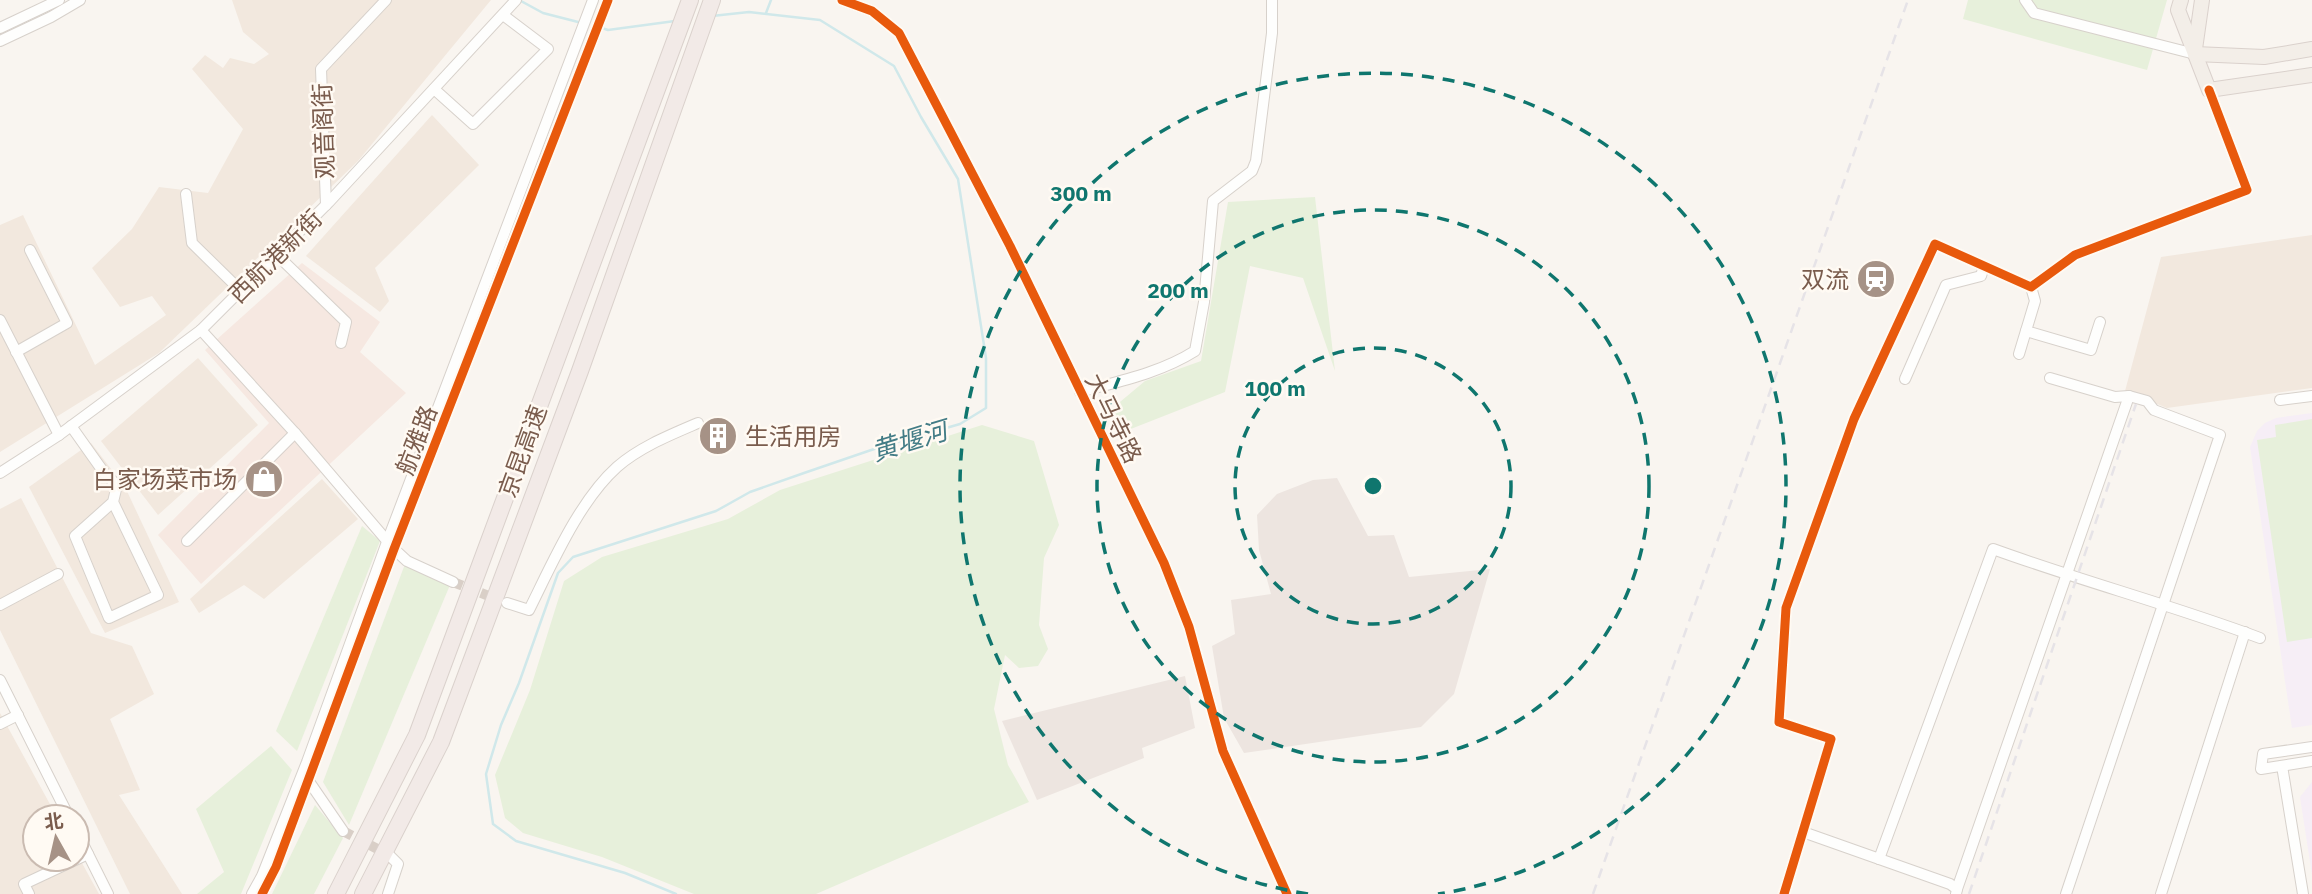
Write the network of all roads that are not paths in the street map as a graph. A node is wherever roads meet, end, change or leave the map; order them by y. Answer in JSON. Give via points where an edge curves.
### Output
{"nodes":[{"id":1,"x":59,"y":0,"type":"edge"},
{"id":2,"x":80,"y":0,"type":"edge"},
{"id":3,"x":386,"y":0,"type":"edge"},
{"id":4,"x":593,"y":0,"type":"edge"},
{"id":5,"x":608,"y":0,"type":"edge"},
{"id":6,"x":690,"y":0,"type":"edge"},
{"id":7,"x":712,"y":0,"type":"edge"},
{"id":8,"x":842,"y":0,"type":"edge"},
{"id":9,"x":1272,"y":0,"type":"edge"},
{"id":10,"x":2025,"y":0,"type":"edge"},
{"id":11,"x":2180,"y":0,"type":"edge"},
{"id":12,"x":2203,"y":0,"type":"edge"},
{"id":13,"x":510,"y":7,"type":"edge"},
{"id":14,"x":0,"y":28,"type":"edge"},
{"id":15,"x":0,"y":41,"type":"edge"},
{"id":16,"x":2312,"y":49,"type":"edge"},
{"id":17,"x":2195,"y":54,"type":"junction"},
{"id":18,"x":2312,"y":75,"type":"edge"},
{"id":19,"x":434,"y":89,"type":"junction"},
{"id":20,"x":2209,"y":90,"type":"junction"},
{"id":21,"x":186,"y":194,"type":"dead end"},
{"id":22,"x":326,"y":205,"type":"junction"},
{"id":23,"x":30,"y":250,"type":"dead end"},
{"id":24,"x":277,"y":255,"type":"junction"},
{"id":25,"x":1984,"y":266,"type":"junction"},
{"id":26,"x":2031,"y":287,"type":"junction"},
{"id":27,"x":241,"y":291,"type":"junction"},
{"id":28,"x":0,"y":320,"type":"edge"},
{"id":29,"x":2100,"y":322,"type":"dead end"},
{"id":30,"x":201,"y":330,"type":"junction"},
{"id":31,"x":2026,"y":331,"type":"junction"},
{"id":32,"x":341,"y":343,"type":"dead end"},
{"id":33,"x":16,"y":352,"type":"junction"},
{"id":34,"x":2019,"y":354,"type":"dead end"},
{"id":35,"x":2049,"y":378,"type":"dead end"},
{"id":36,"x":1905,"y":379,"type":"dead end"},
{"id":37,"x":1080,"y":392,"type":"junction"},
{"id":38,"x":2129,"y":396,"type":"junction"},
{"id":39,"x":2312,"y":396,"type":"edge"},
{"id":40,"x":2280,"y":400,"type":"dead end"},
{"id":41,"x":698,"y":423,"type":"dead end"},
{"id":42,"x":71,"y":426,"type":"junction"},
{"id":43,"x":295,"y":433,"type":"junction"},
{"id":44,"x":59,"y":435,"type":"junction"},
{"id":45,"x":0,"y":473,"type":"edge"},
{"id":46,"x":113,"y":502,"type":"junction"},
{"id":47,"x":187,"y":541,"type":"dead end"},
{"id":48,"x":391,"y":546,"type":"junction"},
{"id":49,"x":58,"y":575,"type":"dead end"},
{"id":50,"x":2066,"y":576,"type":"junction"},
{"id":51,"x":453,"y":582,"type":"tunnel mouth"},
{"id":52,"x":507,"y":603,"type":"tunnel mouth"},
{"id":53,"x":2163,"y":603,"type":"junction"},
{"id":54,"x":0,"y":605,"type":"edge"},
{"id":55,"x":2245,"y":632,"type":"junction"},
{"id":56,"x":2260,"y":638,"type":"dead end"},
{"id":57,"x":0,"y":680,"type":"edge"},
{"id":58,"x":18,"y":715,"type":"junction"},
{"id":59,"x":0,"y":724,"type":"edge"},
{"id":60,"x":2312,"y":747,"type":"edge"},
{"id":61,"x":2312,"y":761,"type":"edge"},
{"id":62,"x":2282,"y":766,"type":"junction"},
{"id":63,"x":308,"y":780,"type":"junction"},
{"id":64,"x":62,"y":803,"type":"edge"},
{"id":65,"x":343,"y":831,"type":"tunnel mouth"},
{"id":66,"x":1802,"y":832,"type":"junction"},
{"id":67,"x":390,"y":856,"type":"dead end"},
{"id":68,"x":1880,"y":859,"type":"junction"},
{"id":69,"x":91,"y":860,"type":"edge"},
{"id":70,"x":47,"y":873,"type":"edge"},
{"id":71,"x":1957,"y":891,"type":"edge"},
{"id":72,"x":29,"y":894,"type":"edge"},
{"id":73,"x":108,"y":894,"type":"edge"},
{"id":74,"x":251,"y":894,"type":"edge"},
{"id":75,"x":265,"y":894,"type":"edge"},
{"id":76,"x":336,"y":894,"type":"edge"},
{"id":77,"x":363,"y":894,"type":"edge"},
{"id":78,"x":388,"y":894,"type":"edge"},
{"id":79,"x":1287,"y":894,"type":"edge"},
{"id":80,"x":1784,"y":894,"type":"edge"},
{"id":81,"x":2066,"y":894,"type":"edge"},
{"id":82,"x":2161,"y":894,"type":"edge"},
{"id":83,"x":2303,"y":894,"type":"edge"}],
"edges":[{"from":1,"to":14,"type":"street"},
{"from":2,"to":15,"type":"street"},
{"from":3,"to":22,"type":"street","name":"观音阁街","via":[[321,69]]},
{"from":4,"to":48,"type":"street","name":"航雅路"},
{"from":5,"to":48,"type":"street","name":"航雅路"},
{"from":6,"to":76,"type":"highway","name":"京昆高速","via":[[417,735]]},
{"from":7,"to":77,"type":"highway","name":"京昆高速","via":[[441,741]]},
{"from":8,"to":37,"type":"street","name":"大马寺路","via":[[872,11],[898,33],[1010,246]]},
{"from":9,"to":37,"type":"street","via":[[1256,161],[1252,170],[1213,201],[1195,351],[1177,363]]},
{"from":10,"to":17,"type":"street","via":[[2034,13]]},
{"from":11,"to":17,"type":"main road","via":[[2178,10]]},
{"from":12,"to":17,"type":"main road"},
{"from":13,"to":19,"type":"street","name":"西航港新街"},
{"from":13,"to":19,"type":"street","via":[[548,49],[473,124]]},
{"from":16,"to":17,"type":"main road","via":[[2264,57]]},
{"from":17,"to":20,"type":"main road"},
{"from":18,"to":20,"type":"main road"},
{"from":19,"to":22,"type":"street","name":"西航港新街"},
{"from":20,"to":26,"type":"street","via":[[2247,190],[2075,255]]},
{"from":21,"to":27,"type":"street","via":[[192,243]]},
{"from":22,"to":24,"type":"street","name":"西航港新街"},
{"from":23,"to":33,"type":"street","via":[[67,323]]},
{"from":24,"to":27,"type":"street","name":"西航港新街"},
{"from":24,"to":32,"type":"street","via":[[346,322]]},
{"from":25,"to":26,"type":"street"},
{"from":25,"to":36,"type":"street","via":[[1981,276],[1947,285]]},
{"from":25,"to":66,"type":"street","via":[[1935,244],[1854,419],[1786,608],[1779,722],[1831,739]]},
{"from":26,"to":31,"type":"street","via":[[2035,301]]},
{"from":27,"to":30,"type":"street","name":"西航港新街"},
{"from":28,"to":33,"type":"street"},
{"from":29,"to":31,"type":"street","via":[[2091,349]]},
{"from":30,"to":42,"type":"street","name":"西航港新街"},
{"from":30,"to":43,"type":"street"},
{"from":31,"to":34,"type":"street"},
{"from":33,"to":44,"type":"street"},
{"from":35,"to":38,"type":"street","via":[[2115,397]]},
{"from":37,"to":79,"type":"street","name":"大马寺路","via":[[1164,563],[1189,627],[1223,751]]},
{"from":38,"to":50,"type":"street"},
{"from":38,"to":53,"type":"street","via":[[2147,401],[2154,411],[2220,435]]},
{"from":39,"to":40,"type":"street"},
{"from":41,"to":52,"type":"street","via":[[648,445],[618,467],[591,495],[529,610]]},
{"from":42,"to":44,"type":"street","name":"西航港新街"},
{"from":42,"to":46,"type":"street","via":[[117,485]]},
{"from":43,"to":47,"type":"street"},
{"from":43,"to":48,"type":"street"},
{"from":44,"to":45,"type":"street","name":"西航港新街"},
{"from":46,"to":46,"type":"street","via":[[158,595],[109,618],[75,536]]},
{"from":48,"to":51,"type":"street","via":[[407,561]]},
{"from":48,"to":63,"type":"street","name":"航雅路"},
{"from":48,"to":74,"type":"street","name":"航雅路"},
{"from":49,"to":54,"type":"street"},
{"from":50,"to":53,"type":"street"},
{"from":50,"to":68,"type":"street","via":[[1993,549]]},
{"from":50,"to":71,"type":"street"},
{"from":53,"to":55,"type":"street"},
{"from":53,"to":81,"type":"street"},
{"from":55,"to":56,"type":"street"},
{"from":55,"to":82,"type":"street"},
{"from":57,"to":58,"type":"street"},
{"from":58,"to":59,"type":"street"},
{"from":58,"to":64,"type":"street"},
{"from":60,"to":62,"type":"street","via":[[2263,754],[2261,769]]},
{"from":61,"to":62,"type":"street"},
{"from":62,"to":83,"type":"street"},
{"from":63,"to":65,"type":"street"},
{"from":63,"to":75,"type":"street","name":"航雅路"},
{"from":66,"to":68,"type":"street"},
{"from":66,"to":80,"type":"street"},
{"from":67,"to":78,"type":"street","via":[[398,864]]},
{"from":68,"to":71,"type":"street","via":[[1950,884]]},
{"from":69,"to":73,"type":"street"},
{"from":70,"to":72,"type":"street","via":[[24,884]]}]}
